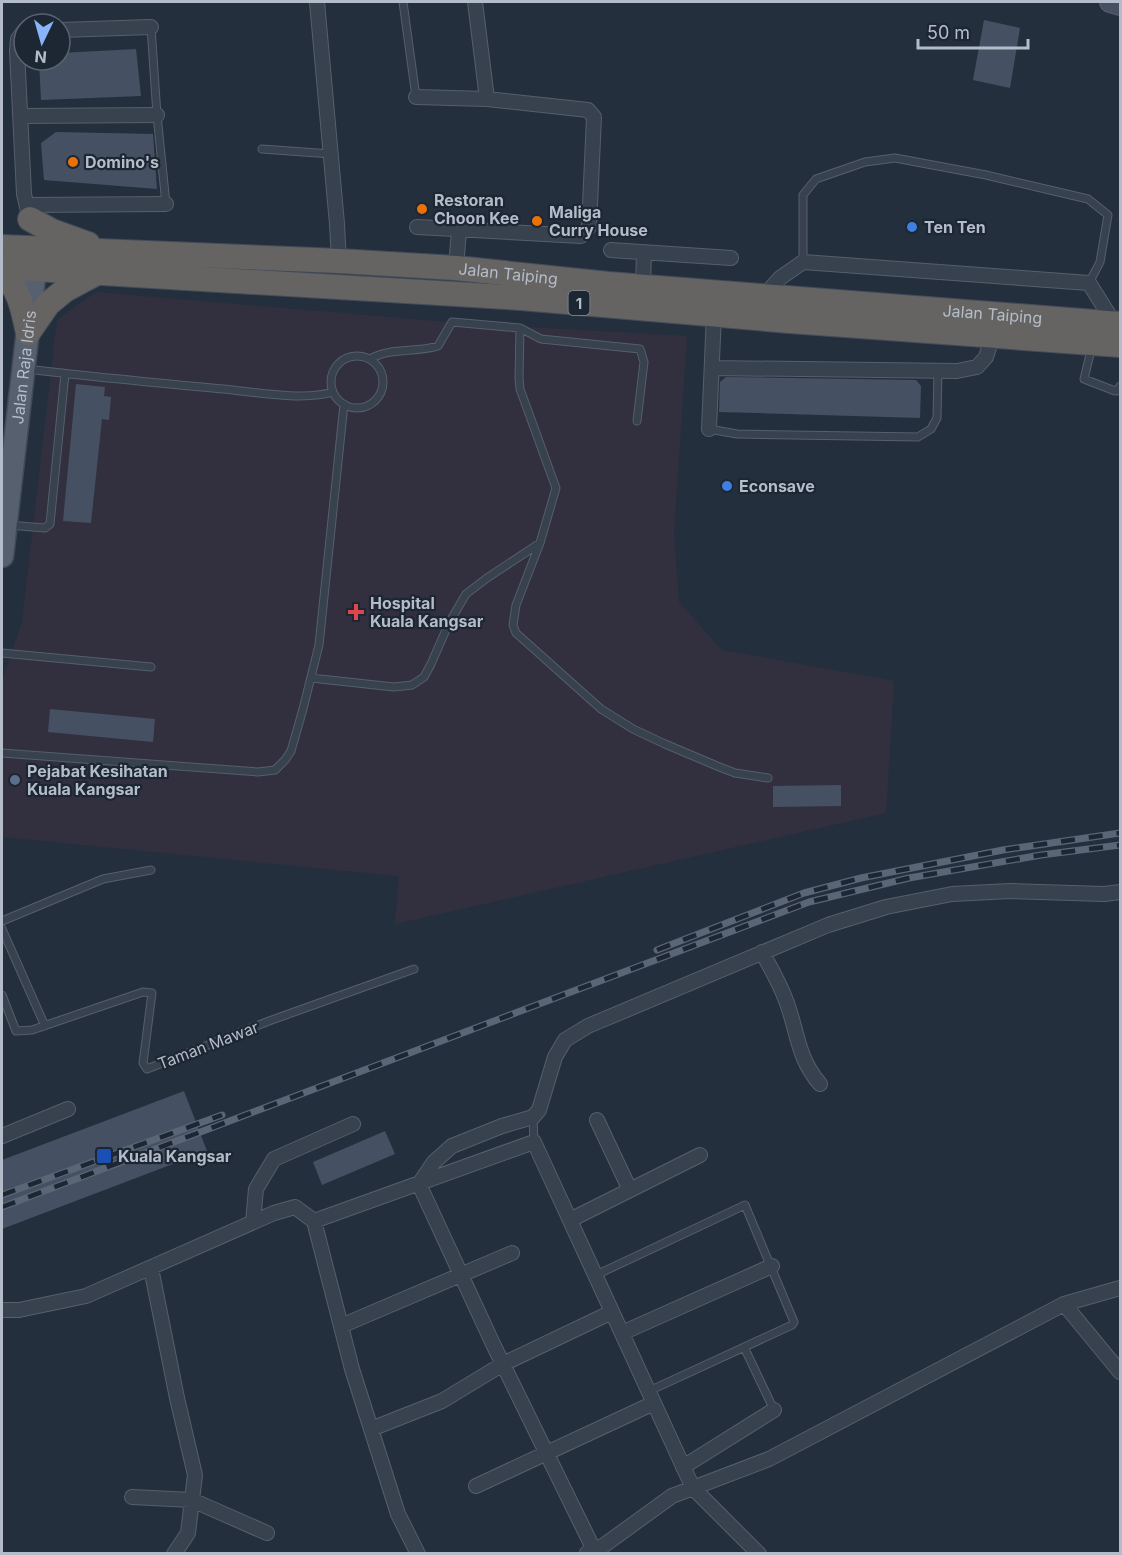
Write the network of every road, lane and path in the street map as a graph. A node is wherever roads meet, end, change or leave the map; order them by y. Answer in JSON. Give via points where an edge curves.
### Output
{"nodes":[{"id":1,"x":317,"y":2,"type":"edge"},
{"id":2,"x":403,"y":2,"type":"edge"},
{"id":3,"x":475,"y":2,"type":"edge"},
{"id":4,"x":1110,"y":2,"type":"edge"},
{"id":5,"x":1120,"y":5,"type":"edge"},
{"id":6,"x":151,"y":27,"type":"joint"},
{"id":7,"x":72,"y":30,"type":"edge"},
{"id":8,"x":18,"y":72,"type":"edge"},
{"id":9,"x":416,"y":97,"type":"joint"},
{"id":10,"x":487,"y":99,"type":"junction"},
{"id":11,"x":157,"y":115,"type":"junction"},
{"id":12,"x":20,"y":116,"type":"junction"},
{"id":13,"x":262,"y":149,"type":"dead end"},
{"id":14,"x":331,"y":154,"type":"junction"},
{"id":15,"x":166,"y":204,"type":"joint"},
{"id":16,"x":28,"y":212,"type":"junction"},
{"id":17,"x":417,"y":227,"type":"dead end"},
{"id":18,"x":459,"y":230,"type":"junction"},
{"id":19,"x":2,"y":247,"type":"edge"},
{"id":20,"x":611,"y":250,"type":"dead end"},
{"id":21,"x":109,"y":252,"type":"junction"},
{"id":22,"x":644,"y":252,"type":"junction"},
{"id":23,"x":731,"y":258,"type":"dead end"},
{"id":24,"x":37,"y":260,"type":"junction"},
{"id":25,"x":339,"y":261,"type":"junction"},
{"id":26,"x":803,"y":262,"type":"junction"},
{"id":27,"x":2,"y":267,"type":"edge"},
{"id":28,"x":456,"y":268,"type":"junction"},
{"id":29,"x":97,"y":273,"type":"junction"},
{"id":30,"x":2,"y":274,"type":"edge"},
{"id":31,"x":1089,"y":283,"type":"junction"},
{"id":32,"x":643,"y":287,"type":"junction"},
{"id":33,"x":764,"y":296,"type":"junction"},
{"id":34,"x":521,"y":298,"type":"junction"},
{"id":35,"x":714,"y":314,"type":"junction"},
{"id":36,"x":520,"y":328,"type":"junction"},
{"id":37,"x":1118,"y":331,"type":"edge"},
{"id":38,"x":28,"y":333,"type":"junction"},
{"id":39,"x":993,"y":335,"type":"junction"},
{"id":40,"x":1093,"y":343,"type":"junction"},
{"id":41,"x":370,"y":359,"type":"junction"},
{"id":42,"x":24,"y":368,"type":"junction"},
{"id":43,"x":712,"y":368,"type":"junction"},
{"id":44,"x":938,"y":370,"type":"junction"},
{"id":45,"x":65,"y":374,"type":"junction"},
{"id":46,"x":1120,"y":386,"type":"edge"},
{"id":47,"x":333,"y":392,"type":"junction"},
{"id":48,"x":344,"y":404,"type":"junction"},
{"id":49,"x":637,"y":421,"type":"dead end"},
{"id":50,"x":709,"y":429,"type":"joint"},
{"id":51,"x":5,"y":525,"type":"junction"},
{"id":52,"x":540,"y":543,"type":"junction"},
{"id":53,"x":2,"y":556,"type":"edge"},
{"id":54,"x":2,"y":653,"type":"edge"},
{"id":55,"x":151,"y":667,"type":"dead end"},
{"id":56,"x":311,"y":678,"type":"junction"},
{"id":57,"x":4,"y":753,"type":"edge"},
{"id":58,"x":768,"y":778,"type":"dead end"},
{"id":59,"x":152,"y":870,"type":"dead end"},
{"id":60,"x":1120,"y":892,"type":"edge"},
{"id":61,"x":2,"y":921,"type":"edge"},
{"id":62,"x":2,"y":929,"type":"edge"},
{"id":63,"x":762,"y":952,"type":"junction"},
{"id":64,"x":414,"y":969,"type":"dead end"},
{"id":65,"x":2,"y":995,"type":"edge"},
{"id":66,"x":45,"y":1026,"type":"junction"},
{"id":67,"x":820,"y":1084,"type":"dead end"},
{"id":68,"x":68,"y":1108,"type":"dead end"},
{"id":69,"x":533,"y":1117,"type":"junction"},
{"id":70,"x":597,"y":1120,"type":"dead end"},
{"id":71,"x":352,"y":1124,"type":"dead end"},
{"id":72,"x":2,"y":1136,"type":"edge"},
{"id":73,"x":534,"y":1143,"type":"junction"},
{"id":74,"x":700,"y":1155,"type":"dead end"},
{"id":75,"x":419,"y":1184,"type":"junction"},
{"id":76,"x":630,"y":1190,"type":"junction"},
{"id":77,"x":570,"y":1220,"type":"junction"},
{"id":78,"x":314,"y":1221,"type":"junction"},
{"id":79,"x":253,"y":1222,"type":"junction"},
{"id":80,"x":513,"y":1253,"type":"dead end"},
{"id":81,"x":772,"y":1266,"type":"junction"},
{"id":82,"x":151,"y":1268,"type":"junction"},
{"id":83,"x":461,"y":1275,"type":"junction"},
{"id":84,"x":596,"y":1275,"type":"junction"},
{"id":85,"x":1120,"y":1288,"type":"edge"},
{"id":86,"x":1064,"y":1304,"type":"junction"},
{"id":87,"x":2,"y":1310,"type":"edge"},
{"id":88,"x":612,"y":1312,"type":"junction"},
{"id":89,"x":341,"y":1326,"type":"junction"},
{"id":90,"x":622,"y":1332,"type":"junction"},
{"id":91,"x":744,"y":1347,"type":"junction"},
{"id":92,"x":503,"y":1364,"type":"junction"},
{"id":93,"x":1120,"y":1372,"type":"edge"},
{"id":94,"x":651,"y":1397,"type":"junction"},
{"id":95,"x":774,"y":1410,"type":"joint"},
{"id":96,"x":371,"y":1430,"type":"junction"},
{"id":97,"x":546,"y":1454,"type":"junction"},
{"id":98,"x":683,"y":1467,"type":"junction"},
{"id":99,"x":476,"y":1486,"type":"dead end"},
{"id":100,"x":693,"y":1488,"type":"junction"},
{"id":101,"x":132,"y":1497,"type":"dead end"},
{"id":102,"x":192,"y":1500,"type":"junction"},
{"id":103,"x":267,"y":1533,"type":"dead end"},
{"id":104,"x":590,"y":1552,"type":"edge"},
{"id":105,"x":177,"y":1553,"type":"edge"},
{"id":106,"x":418,"y":1554,"type":"edge"},
{"id":107,"x":759,"y":1554,"type":"edge"}],
"edges":[{"from":1,"to":14,"type":"street"},
{"from":2,"to":9,"type":"lane"},
{"from":3,"to":10,"type":"street"},
{"from":4,"to":5,"type":"main road"},
{"from":6,"to":7,"type":"street"},
{"from":6,"to":11,"type":"lane"},
{"from":8,"to":12,"type":"street"},
{"from":9,"to":10,"type":"street"},
{"from":10,"to":18,"type":"street","via":[[588,110],[594,117],[589,227],[581,236]]},
{"from":11,"to":12,"type":"street"},
{"from":11,"to":15,"type":"lane"},
{"from":12,"to":16,"type":"street"},
{"from":13,"to":14,"type":"lane"},
{"from":14,"to":25,"type":"street"},
{"from":15,"to":16,"type":"street"},
{"from":16,"to":21,"type":"highway","via":[[68,237]]},
{"from":16,"to":24,"type":"street"},
{"from":17,"to":18,"type":"street"},
{"from":18,"to":28,"type":"street"},
{"from":19,"to":24,"type":"highway","name":"Jalan Taiping","number":"1"},
{"from":20,"to":22,"type":"street"},
{"from":21,"to":24,"type":"highway","name":"Jalan Taiping","number":"1"},
{"from":21,"to":25,"type":"highway","name":"Jalan Taiping","number":"1"},
{"from":22,"to":23,"type":"street"},
{"from":22,"to":32,"type":"street"},
{"from":24,"to":27,"type":"highway","name":"Jalan Taiping","number":"1"},
{"from":24,"to":29,"type":"highway","name":"Jalan Taiping","number":"1"},
{"from":24,"to":38,"type":"main road","name":"Jalan Raja Idris"},
{"from":25,"to":28,"type":"highway","name":"Jalan Taiping","number":"1"},
{"from":26,"to":31,"type":"street"},
{"from":26,"to":31,"type":"lane","via":[[803,195],[816,179],[865,162],[895,158],[1088,199],[1108,215],[1101,262]]},
{"from":26,"to":33,"type":"street","via":[[780,278]]},
{"from":28,"to":32,"type":"highway","name":"Jalan Taiping","number":"1"},
{"from":28,"to":34,"type":"highway","via":[[469,281]]},
{"from":29,"to":34,"type":"highway","name":"Jalan Taiping","number":"1"},
{"from":29,"to":38,"type":"highway","via":[[48,304]]},
{"from":30,"to":38,"type":"highway","via":[[16,289]]},
{"from":31,"to":37,"type":"street"},
{"from":32,"to":33,"type":"highway","name":"Jalan Taiping","number":"1"},
{"from":33,"to":37,"type":"highway","name":"Jalan Taiping","number":"1"},
{"from":34,"to":35,"type":"highway","name":"Jalan Taiping","number":"1"},
{"from":35,"to":39,"type":"highway","name":"Jalan Taiping","number":"1"},
{"from":35,"to":43,"type":"street"},
{"from":36,"to":41,"type":"lane","via":[[452,322],[438,346],[378,354]]},
{"from":36,"to":49,"type":"lane","via":[[540,339],[640,349],[644,362]]},
{"from":36,"to":52,"type":"lane","via":[[520,389],[556,488]]},
{"from":37,"to":40,"type":"highway","name":"Jalan Taiping","number":"1"},
{"from":38,"to":42,"type":"main road","name":"Jalan Raja Idris"},
{"from":39,"to":40,"type":"highway","name":"Jalan Taiping","number":"1"},
{"from":39,"to":44,"type":"street","via":[[986,357],[977,367]]},
{"from":40,"to":46,"type":"lane","via":[[1084,379],[1115,391]]},
{"from":41,"to":47,"type":"lane","via":[[354,356],[339,362],[331,376]]},
{"from":41,"to":48,"type":"lane","via":[[381,371],[380,394],[362,407]]},
{"from":42,"to":45,"type":"lane"},
{"from":42,"to":51,"type":"main road","name":"Jalan Raja Idris"},
{"from":43,"to":44,"type":"street"},
{"from":43,"to":50,"type":"street"},
{"from":44,"to":50,"type":"lane","via":[[937,418],[931,429],[918,437],[737,434]]},
{"from":45,"to":47,"type":"lane","via":[[301,395]]},
{"from":45,"to":51,"type":"lane","via":[[50,524],[45,528]]},
{"from":47,"to":48,"type":"lane"},
{"from":48,"to":56,"type":"lane","via":[[319,645]]},
{"from":51,"to":53,"type":"main road","name":"Jalan Raja Idris"},
{"from":52,"to":56,"type":"lane","via":[[466,594],[424,677],[412,685],[394,687]]},
{"from":52,"to":58,"type":"lane","via":[[516,605],[516,633],[601,709],[633,729],[735,773]]},
{"from":54,"to":55,"type":"lane"},
{"from":56,"to":57,"type":"lane","via":[[291,751],[275,770],[258,772]]},
{"from":59,"to":61,"type":"lane","via":[[103,879]]},
{"from":60,"to":63,"type":"street","via":[[952,894],[886,907]]},
{"from":62,"to":66,"type":"lane"},
{"from":63,"to":67,"type":"street","via":[[785,998],[801,1054]]},
{"from":63,"to":69,"type":"street","via":[[588,1026],[565,1040],[555,1057],[540,1110]]},
{"from":64,"to":66,"type":"lane","name":"Taman Mawar","via":[[147,1069],[143,1063],[152,993],[143,992]]},
{"from":65,"to":66,"type":"lane","name":"Taman Mawar","via":[[16,1031]]},
{"from":68,"to":72,"type":"street"},
{"from":69,"to":73,"type":"lane"},
{"from":69,"to":75,"type":"street","via":[[452,1146],[434,1162]]},
{"from":70,"to":76,"type":"street"},
{"from":71,"to":79,"type":"street","via":[[274,1159],[256,1189]]},
{"from":73,"to":75,"type":"street"},
{"from":73,"to":77,"type":"street"},
{"from":74,"to":76,"type":"street"},
{"from":75,"to":78,"type":"street"},
{"from":75,"to":83,"type":"street"},
{"from":76,"to":77,"type":"street"},
{"from":77,"to":84,"type":"street"},
{"from":78,"to":79,"type":"street","via":[[295,1207]]},
{"from":78,"to":89,"type":"street"},
{"from":79,"to":82,"type":"street"},
{"from":80,"to":83,"type":"street"},
{"from":81,"to":84,"type":"lane","via":[[745,1205]]},
{"from":81,"to":90,"type":"street"},
{"from":81,"to":91,"type":"lane","via":[[794,1322]]},
{"from":82,"to":87,"type":"street","via":[[86,1296]]},
{"from":82,"to":102,"type":"street","via":[[195,1475]]},
{"from":83,"to":89,"type":"street"},
{"from":83,"to":92,"type":"street"},
{"from":84,"to":88,"type":"street"},
{"from":85,"to":86,"type":"street"},
{"from":86,"to":93,"type":"street"},
{"from":86,"to":100,"type":"street","via":[[769,1459]]},
{"from":88,"to":90,"type":"street"},
{"from":88,"to":92,"type":"street"},
{"from":89,"to":96,"type":"street"},
{"from":90,"to":94,"type":"street"},
{"from":91,"to":94,"type":"lane"},
{"from":91,"to":95,"type":"lane"},
{"from":92,"to":96,"type":"street","via":[[442,1401]]},
{"from":92,"to":97,"type":"street"},
{"from":94,"to":97,"type":"street"},
{"from":94,"to":98,"type":"street"},
{"from":95,"to":98,"type":"street"},
{"from":96,"to":106,"type":"street","via":[[398,1514]]},
{"from":97,"to":99,"type":"street"},
{"from":97,"to":104,"type":"street"},
{"from":98,"to":100,"type":"street"},
{"from":100,"to":104,"type":"street","via":[[672,1496]]},
{"from":100,"to":107,"type":"street"},
{"from":101,"to":102,"type":"street"},
{"from":102,"to":103,"type":"street"},
{"from":102,"to":105,"type":"street","via":[[188,1533]]}]}
